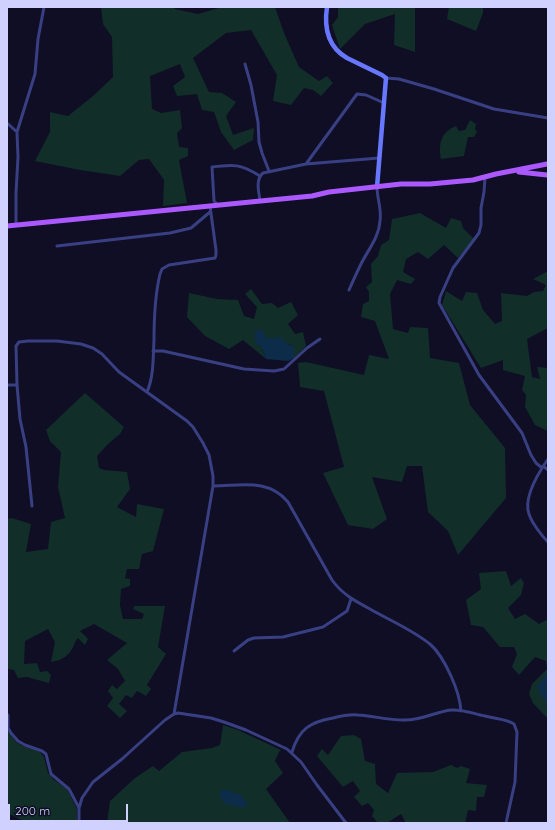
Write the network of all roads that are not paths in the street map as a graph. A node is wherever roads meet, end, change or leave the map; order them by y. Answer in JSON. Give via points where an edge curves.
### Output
{"nodes":[{"id":1,"x":44,"y":7,"type":"edge"},
{"id":2,"x":327,"y":7,"type":"edge"},
{"id":3,"x":244,"y":64,"type":"dead end"},
{"id":4,"x":386,"y":78,"type":"junction"},
{"id":5,"x":384,"y":104,"type":"junction"},
{"id":6,"x":548,"y":118,"type":"edge"},
{"id":7,"x":7,"y":123,"type":"edge"},
{"id":8,"x":17,"y":132,"type":"junction"},
{"id":9,"x":379,"y":158,"type":"junction"},
{"id":10,"x":306,"y":164,"type":"junction"},
{"id":11,"x":548,"y":164,"type":"edge"},
{"id":12,"x":269,"y":171,"type":"junction"},
{"id":13,"x":512,"y":172,"type":"junction"},
{"id":14,"x":547,"y":175,"type":"edge"},
{"id":15,"x":260,"y":176,"type":"junction"},
{"id":16,"x":485,"y":177,"type":"junction"},
{"id":17,"x":377,"y":187,"type":"junction"},
{"id":18,"x":260,"y":201,"type":"junction"},
{"id":19,"x":218,"y":206,"type":"junction"},
{"id":20,"x":210,"y":209,"type":"junction"},
{"id":21,"x":16,"y":225,"type":"junction"},
{"id":22,"x":7,"y":226,"type":"edge"},
{"id":23,"x":57,"y":246,"type":"dead end"},
{"id":24,"x":349,"y":290,"type":"dead end"},
{"id":25,"x":320,"y":340,"type":"dead end"},
{"id":26,"x":153,"y":351,"type":"junction"},
{"id":27,"x":7,"y":385,"type":"edge"},
{"id":28,"x":17,"y":385,"type":"junction"},
{"id":29,"x":148,"y":392,"type":"junction"},
{"id":30,"x":548,"y":459,"type":"edge"},
{"id":31,"x":542,"y":467,"type":"junction"},
{"id":32,"x":548,"y":470,"type":"edge"},
{"id":33,"x":213,"y":486,"type":"junction"},
{"id":34,"x":32,"y":506,"type":"dead end"},
{"id":35,"x":548,"y":542,"type":"edge"},
{"id":36,"x":351,"y":599,"type":"junction"},
{"id":37,"x":234,"y":651,"type":"dead end"},
{"id":38,"x":461,"y":711,"type":"junction"},
{"id":39,"x":8,"y":714,"type":"edge"},
{"id":40,"x":174,"y":714,"type":"junction"},
{"id":41,"x":292,"y":752,"type":"junction"},
{"id":42,"x":79,"y":808,"type":"junction"},
{"id":43,"x":79,"y":823,"type":"edge"},
{"id":44,"x":346,"y":823,"type":"edge"},
{"id":45,"x":506,"y":823,"type":"edge"}],
"edges":[{"from":1,"to":8,"type":"street","via":[[34,79]]},
{"from":2,"to":4,"type":"main road","via":[[326,24],[331,42],[336,49],[341,55]]},
{"from":3,"to":12,"type":"street","via":[[251,85],[259,142]]},
{"from":4,"to":5,"type":"main road"},
{"from":4,"to":6,"type":"street","via":[[434,89],[494,109]]},
{"from":5,"to":9,"type":"main road"},
{"from":5,"to":10,"type":"street","via":[[366,95],[357,94]]},
{"from":7,"to":8,"type":"street"},
{"from":8,"to":21,"type":"street"},
{"from":9,"to":10,"type":"street"},
{"from":9,"to":17,"type":"main road"},
{"from":10,"to":12,"type":"street"},
{"from":11,"to":13,"type":"main road"},
{"from":11,"to":14,"type":"main road","via":[[545,171]]},
{"from":12,"to":15,"type":"street"},
{"from":13,"to":14,"type":"main road"},
{"from":13,"to":16,"type":"main road"},
{"from":15,"to":18,"type":"street"},
{"from":15,"to":19,"type":"street","via":[[236,165],[212,167],[214,201]]},
{"from":16,"to":17,"type":"main road"},
{"from":16,"to":31,"type":"street","via":[[479,233],[453,268],[439,303],[479,375],[522,433],[531,455]]},
{"from":17,"to":18,"type":"main road"},
{"from":17,"to":24,"type":"street","via":[[380,222],[373,245]]},
{"from":18,"to":19,"type":"main road"},
{"from":19,"to":20,"type":"main road"},
{"from":20,"to":21,"type":"main road"},
{"from":20,"to":23,"type":"street","via":[[191,228],[170,233]]},
{"from":20,"to":26,"type":"street","via":[[216,255],[214,258],[169,265],[162,269],[154,318]]},
{"from":21,"to":22,"type":"main road"},
{"from":25,"to":26,"type":"street","via":[[284,369],[274,371],[244,369]]},
{"from":26,"to":29,"type":"street"},
{"from":27,"to":28,"type":"street"},
{"from":28,"to":29,"type":"street","via":[[16,346],[19,342],[57,341],[93,348],[119,372]]},
{"from":28,"to":34,"type":"street"},
{"from":29,"to":33,"type":"street","via":[[187,421],[197,432],[209,455]]},
{"from":30,"to":31,"type":"street"},
{"from":31,"to":32,"type":"street"},
{"from":31,"to":35,"type":"street","via":[[528,496],[527,507],[529,515]]},
{"from":33,"to":36,"type":"street","via":[[260,486],[272,488],[283,496],[332,580],[343,594]]},
{"from":33,"to":40,"type":"street"},
{"from":36,"to":37,"type":"street","via":[[347,611],[323,627],[283,637],[254,638]]},
{"from":36,"to":38,"type":"street","via":[[420,637],[431,646],[447,667],[457,690]]},
{"from":38,"to":41,"type":"street","via":[[451,710],[413,720],[357,715],[330,718],[315,722],[301,732]]},
{"from":38,"to":45,"type":"street","via":[[507,720],[516,727],[515,782]]},
{"from":39,"to":42,"type":"street","via":[[8,728],[11,733],[18,741],[46,754],[51,774],[69,789]]},
{"from":40,"to":41,"type":"street","via":[[195,715],[224,722]]},
{"from":40,"to":42,"type":"street","via":[[93,782],[82,798]]},
{"from":41,"to":44,"type":"street"},
{"from":42,"to":43,"type":"street"}]}
